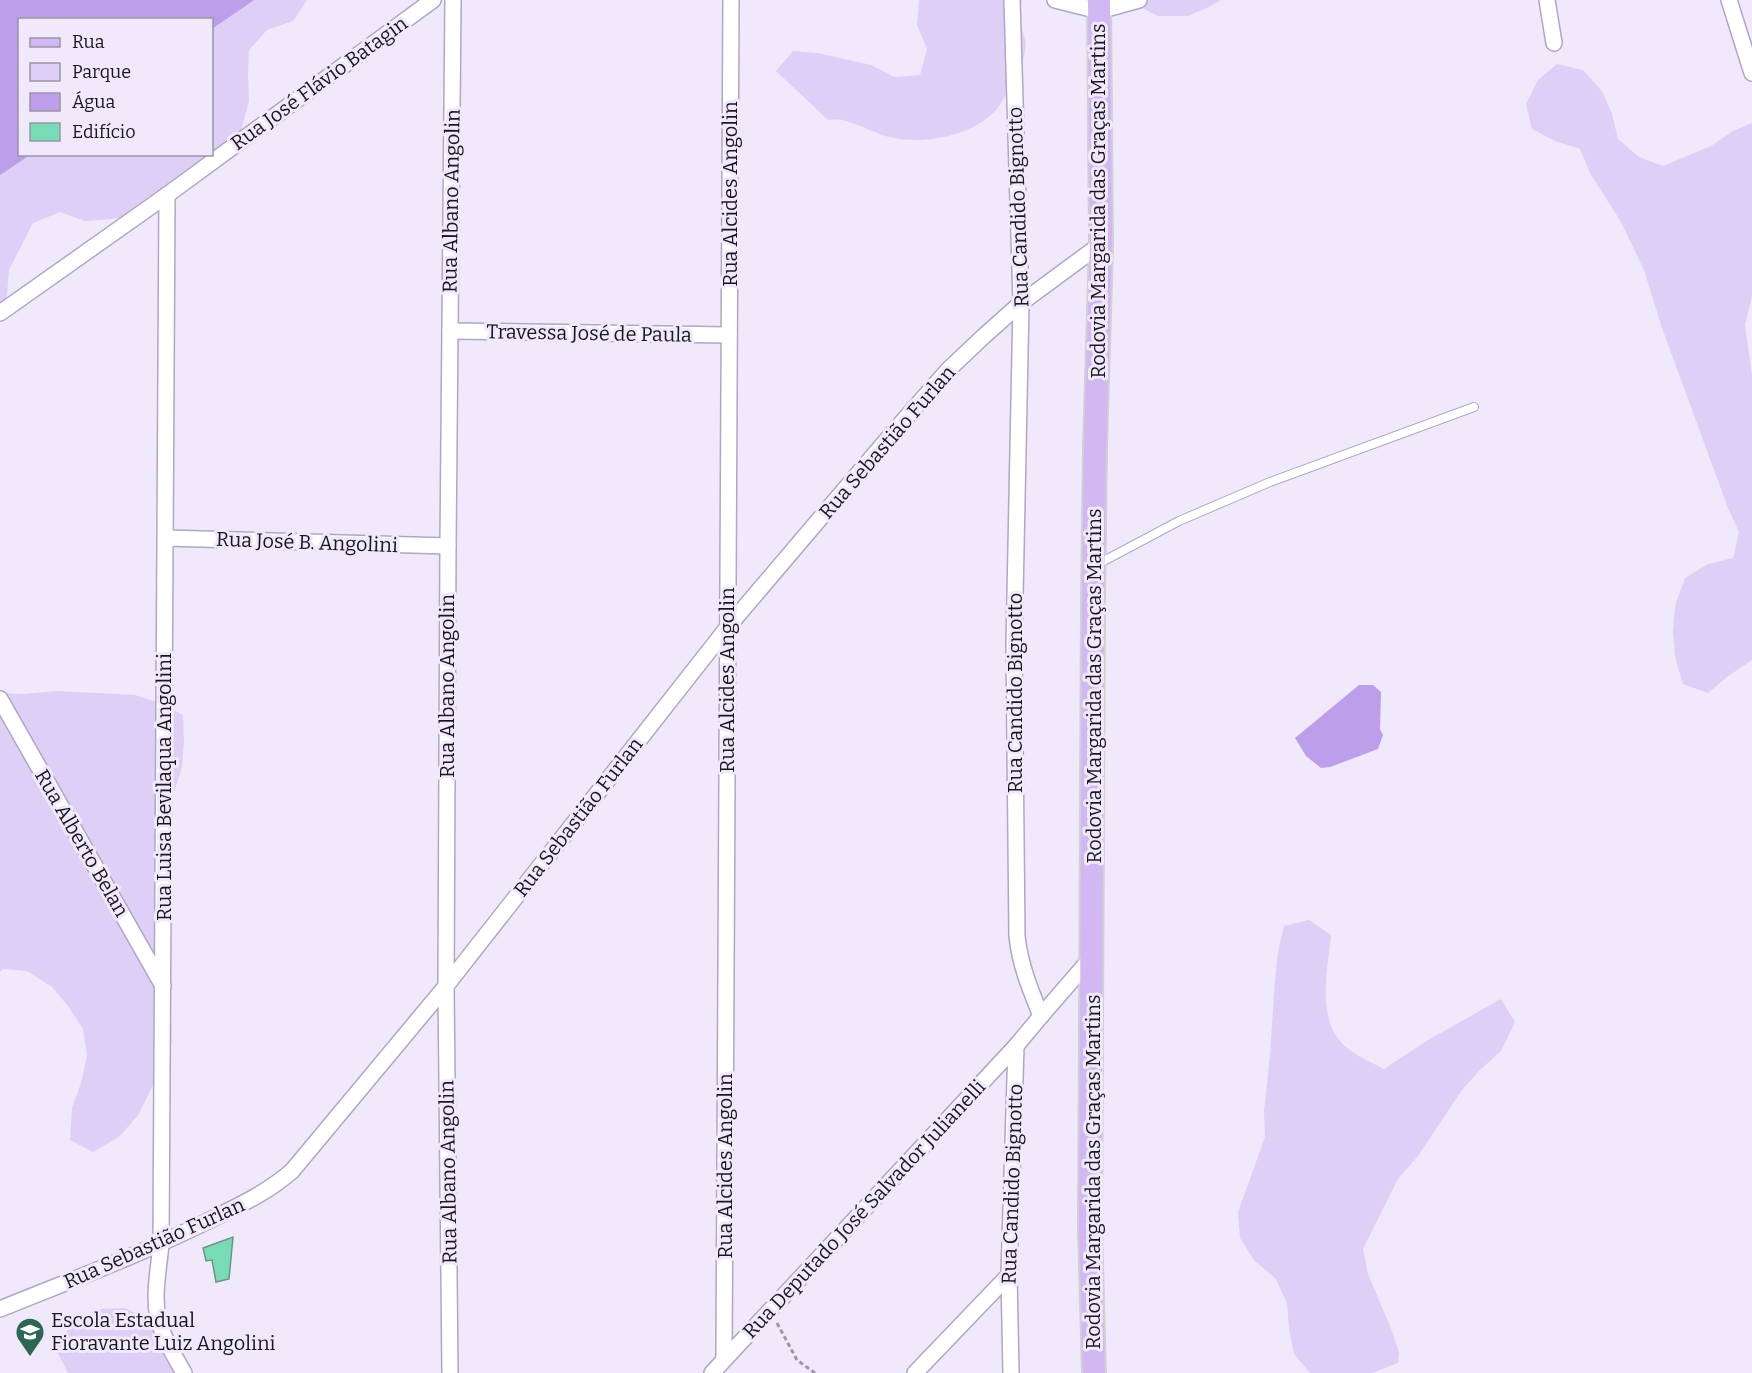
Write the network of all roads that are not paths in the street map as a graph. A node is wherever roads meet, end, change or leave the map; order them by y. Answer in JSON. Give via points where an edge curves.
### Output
{"nodes":[{"id":1,"x":433,"y":0,"type":"edge"},
{"id":2,"x":453,"y":0,"type":"edge"},
{"id":3,"x":731,"y":0,"type":"edge"},
{"id":4,"x":1012,"y":0,"type":"edge"},
{"id":5,"x":1055,"y":0,"type":"edge"},
{"id":6,"x":1139,"y":0,"type":"edge"},
{"id":7,"x":1547,"y":0,"type":"edge"},
{"id":8,"x":1729,"y":0,"type":"edge"},
{"id":9,"x":1099,"y":5,"type":"edge"},
{"id":10,"x":1554,"y":43,"type":"dead end"},
{"id":11,"x":1752,"y":73,"type":"edge"},
{"id":12,"x":167,"y":195,"type":"junction"},
{"id":13,"x":1101,"y":244,"type":"junction"},
{"id":14,"x":1022,"y":303,"type":"junction"},
{"id":15,"x":0,"y":313,"type":"edge"},
{"id":16,"x":450,"y":332,"type":"junction"},
{"id":17,"x":729,"y":335,"type":"junction"},
{"id":18,"x":1474,"y":407,"type":"dead end"},
{"id":19,"x":166,"y":538,"type":"junction"},
{"id":20,"x":448,"y":546,"type":"junction"},
{"id":21,"x":1094,"y":566,"type":"junction"},
{"id":22,"x":727,"y":628,"type":"junction"},
{"id":23,"x":0,"y":699,"type":"edge"},
{"id":24,"x":1092,"y":957,"type":"junction"},
{"id":25,"x":447,"y":986,"type":"junction"},
{"id":26,"x":163,"y":987,"type":"junction"},
{"id":27,"x":1041,"y":1016,"type":"junction"},
{"id":28,"x":1016,"y":1046,"type":"junction"},
{"id":29,"x":161,"y":1244,"type":"junction"},
{"id":30,"x":1009,"y":1275,"type":"junction"},
{"id":31,"x":0,"y":1309,"type":"edge"},
{"id":32,"x":724,"y":1359,"type":"junction"},
{"id":33,"x":184,"y":1373,"type":"edge"},
{"id":34,"x":450,"y":1373,"type":"edge"},
{"id":35,"x":712,"y":1373,"type":"edge"},
{"id":36,"x":915,"y":1373,"type":"edge"},
{"id":37,"x":1011,"y":1373,"type":"edge"},
{"id":38,"x":1094,"y":1373,"type":"edge"}],
"edges":[{"from":1,"to":12,"type":"street","name":"Rua José Flávio Batagin"},
{"from":2,"to":16,"type":"street","name":"Rua Albano Angolin"},
{"from":3,"to":17,"type":"street","name":"Rua Alcides Angolin"},
{"from":4,"to":14,"type":"street","name":"Rua Candido Bignotto"},
{"from":5,"to":9,"type":"street"},
{"from":6,"to":9,"type":"street"},
{"from":7,"to":10,"type":"street"},
{"from":8,"to":11,"type":"street"},
{"from":9,"to":13,"type":"main road","name":"Rodovia Margarida das Graças Martins"},
{"from":12,"to":15,"type":"street","name":"Rua José Flávio Batagin"},
{"from":12,"to":19,"type":"street","name":"Rua Luisa Bevilaqua Angolini"},
{"from":13,"to":14,"type":"street","name":"Rua Sebastião Furlan"},
{"from":13,"to":21,"type":"main road","name":"Rodovia Margarida das Graças Martins"},
{"from":14,"to":22,"type":"street","name":"Rua Sebastião Furlan","via":[[922,399]]},
{"from":14,"to":27,"type":"street","name":"Rua Candido Bignotto","via":[[1014,645],[1017,936],[1024,974]]},
{"from":16,"to":17,"type":"street","name":"Travessa José de Paula"},
{"from":16,"to":20,"type":"street","name":"Rua Albano Angolin"},
{"from":17,"to":22,"type":"street","name":"Rua Alcides Angolin"},
{"from":18,"to":21,"type":"lane","via":[[1270,482],[1179,521]]},
{"from":19,"to":20,"type":"street","name":"Rua José B. Angolini"},
{"from":19,"to":26,"type":"street","name":"Rua Luisa Bevilaqua Angolini"},
{"from":20,"to":25,"type":"street","name":"Rua Albano Angolin"},
{"from":21,"to":24,"type":"main road","name":"Rodovia Margarida das Graças Martins"},
{"from":22,"to":25,"type":"street","name":"Rua Sebastião Furlan"},
{"from":22,"to":32,"type":"street","name":"Rua Alcides Angolin"},
{"from":23,"to":26,"type":"street","name":"Rua Alberto Belan"},
{"from":24,"to":27,"type":"street"},
{"from":24,"to":38,"type":"main road","name":"Rodovia Margarida das Graças Martins","via":[[1090,1229]]},
{"from":25,"to":29,"type":"street","name":"Rua Sebastião Furlan","via":[[282,1180]]},
{"from":25,"to":34,"type":"street","name":"Rua Albano Angolin"},
{"from":26,"to":29,"type":"street","name":"Rua Luisa Bevilaqua Angolini"},
{"from":27,"to":28,"type":"street"},
{"from":28,"to":30,"type":"street","name":"Rua Candido Bignotto"},
{"from":28,"to":32,"type":"street","name":"Rua Deputado José Salvador Julianelli"},
{"from":29,"to":31,"type":"street","name":"Rua Sebastião Furlan"},
{"from":29,"to":33,"type":"street","name":"Rua Luisa Bevilaqua Angolini","via":[[157,1312],[165,1339]]},
{"from":30,"to":36,"type":"street"},
{"from":30,"to":37,"type":"street","name":"Rua Candido Bignotto"},
{"from":32,"to":35,"type":"street","name":"Rua Deputado José Salvador Julianelli"}]}
